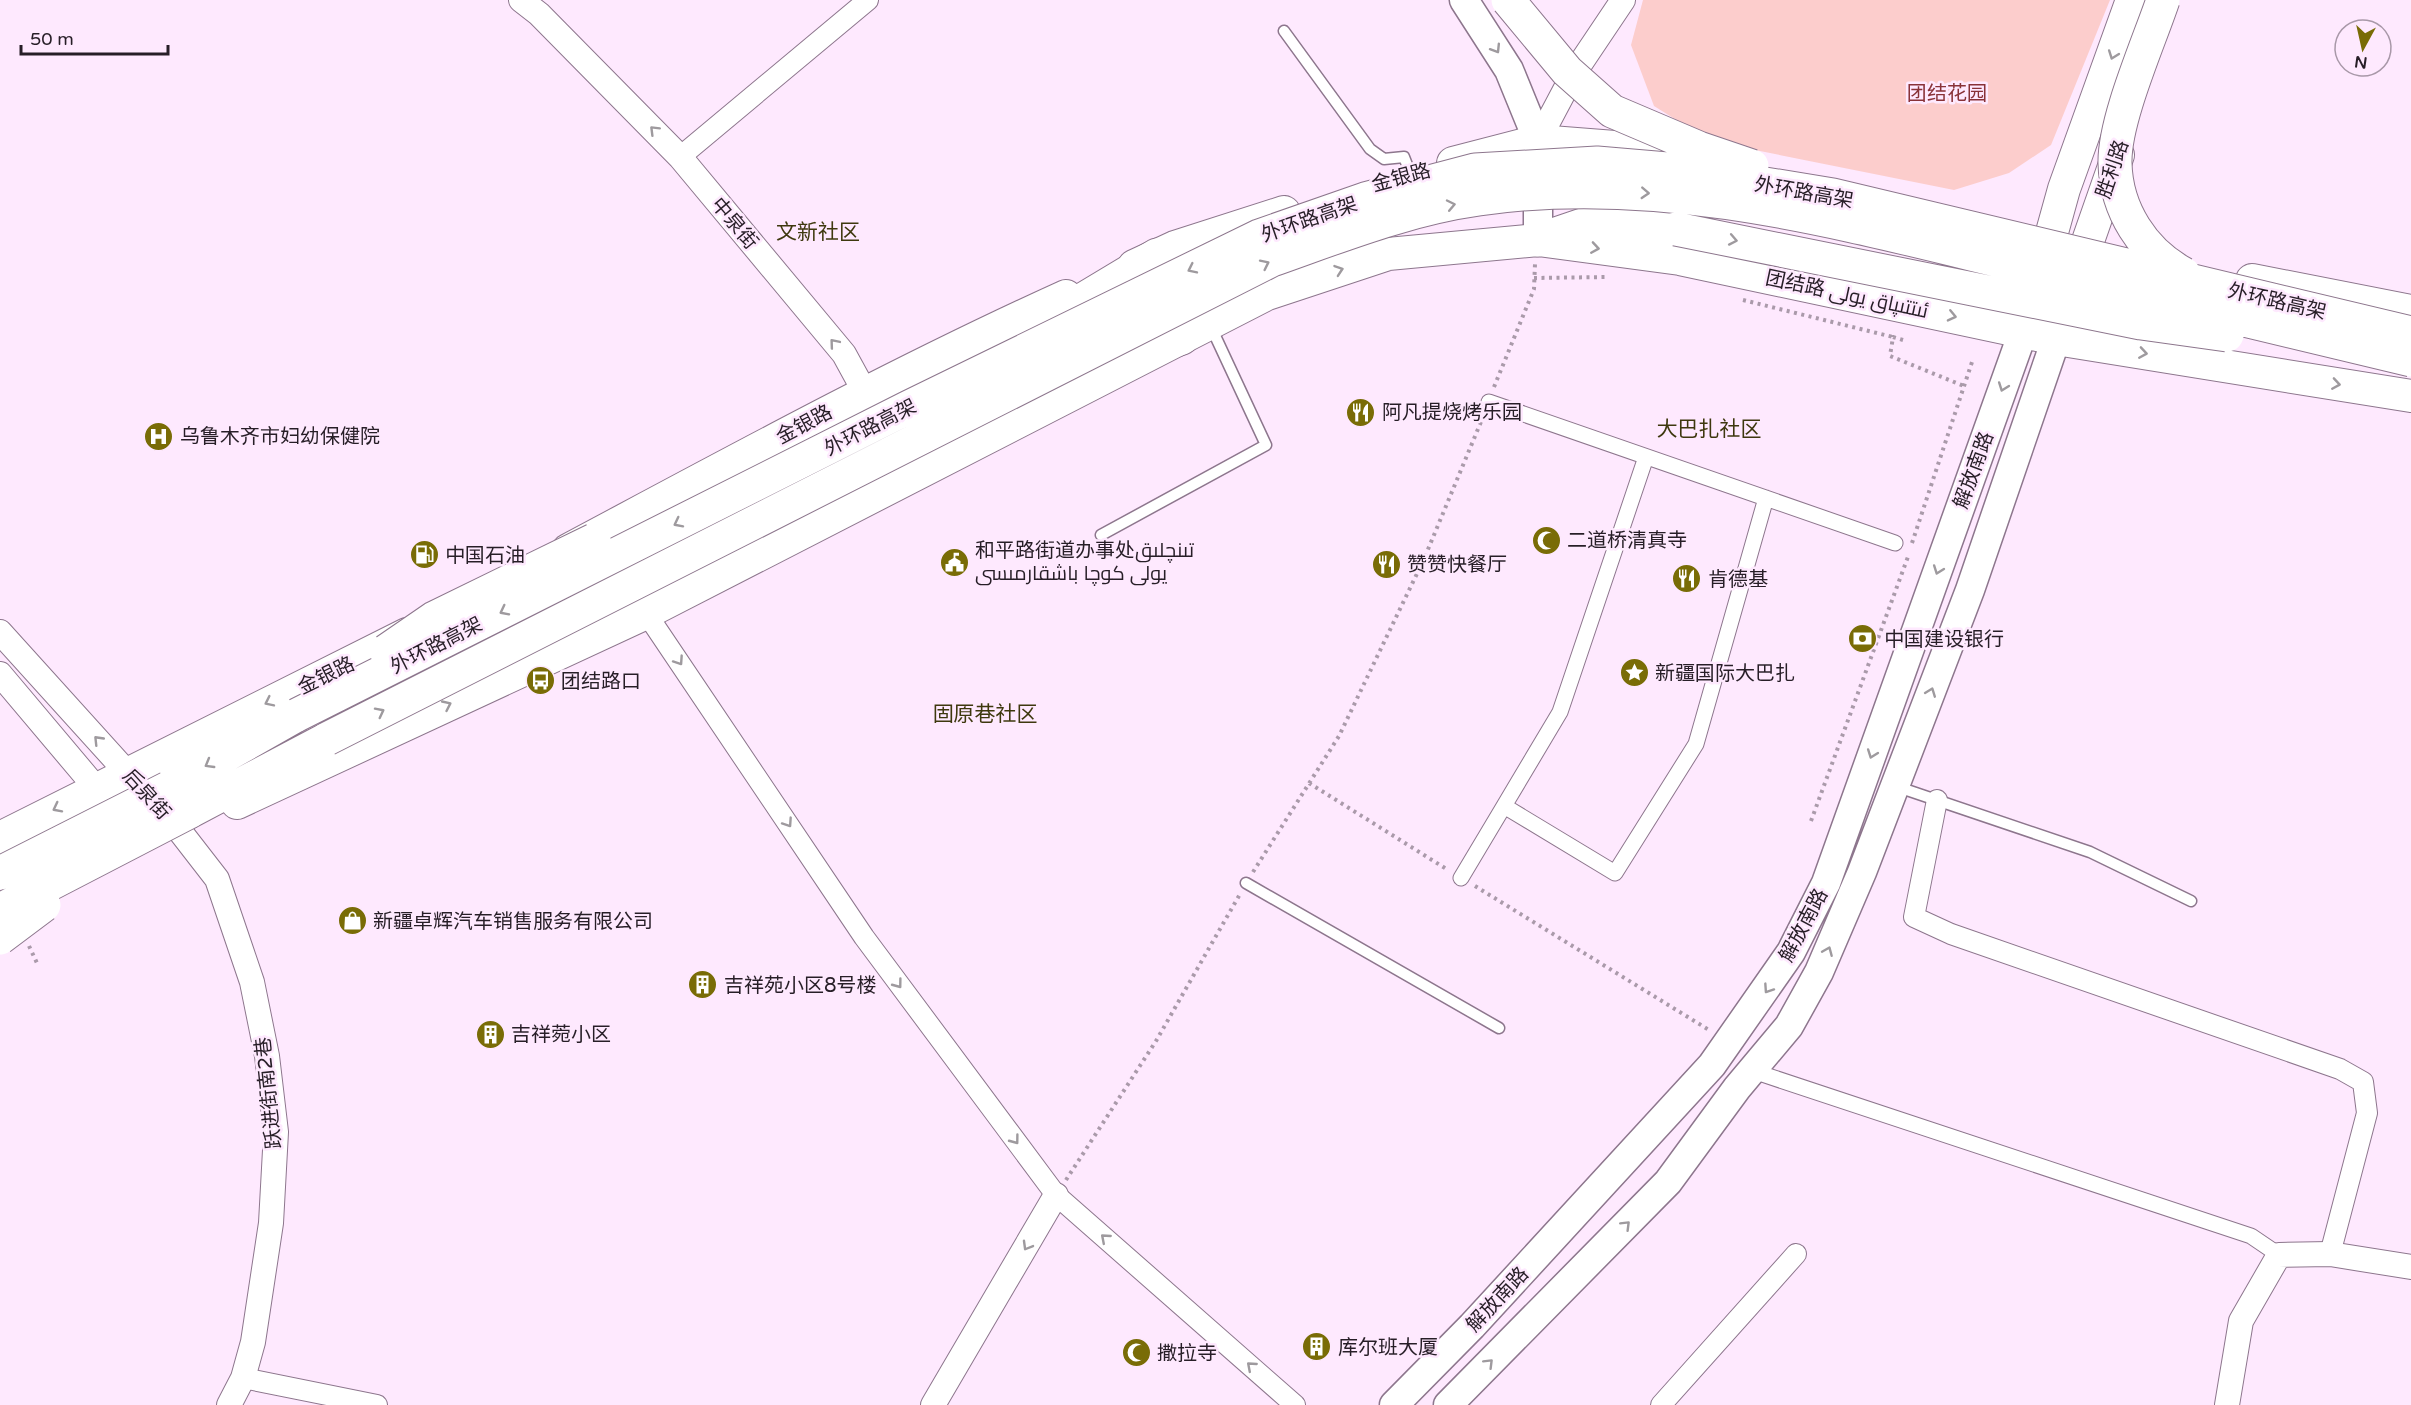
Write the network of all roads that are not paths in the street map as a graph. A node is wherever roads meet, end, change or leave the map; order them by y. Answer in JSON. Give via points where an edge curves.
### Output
{"nodes":[{"id":1,"x":521,"y":0,"type":"edge"},
{"id":2,"x":868,"y":0,"type":"edge"},
{"id":3,"x":1464,"y":0,"type":"edge"},
{"id":4,"x":1508,"y":0,"type":"edge"},
{"id":5,"x":1522,"y":0,"type":"edge"},
{"id":6,"x":1623,"y":0,"type":"edge"},
{"id":7,"x":2132,"y":0,"type":"edge"},
{"id":8,"x":2163,"y":0,"type":"edge"},
{"id":9,"x":2171,"y":0,"type":"edge"},
{"id":10,"x":1284,"y":31,"type":"dead end"},
{"id":11,"x":1574,"y":74,"type":"junction"},
{"id":12,"x":1538,"y":141,"type":"junction"},
{"id":13,"x":1653,"y":150,"type":"junction"},
{"id":14,"x":680,"y":157,"type":"junction"},
{"id":15,"x":1411,"y":175,"type":"junction"},
{"id":16,"x":1856,"y":201,"type":"junction"},
{"id":17,"x":1538,"y":240,"type":"junction"},
{"id":18,"x":2050,"y":240,"type":"junction"},
{"id":19,"x":2084,"y":247,"type":"junction"},
{"id":20,"x":1157,"y":255,"type":"junction"},
{"id":21,"x":2233,"y":291,"type":"junction"},
{"id":22,"x":2411,"y":311,"type":"edge"},
{"id":23,"x":1196,"y":331,"type":"junction"},
{"id":24,"x":2023,"y":332,"type":"junction"},
{"id":25,"x":2056,"y":339,"type":"junction"},
{"id":26,"x":2408,"y":351,"type":"edge"},
{"id":27,"x":867,"y":392,"type":"junction"},
{"id":28,"x":2411,"y":396,"type":"edge"},
{"id":29,"x":1489,"y":402,"type":"road end"},
{"id":30,"x":1646,"y":457,"type":"junction"},
{"id":31,"x":904,"y":481,"type":"junction"},
{"id":32,"x":1766,"y":498,"type":"junction"},
{"id":33,"x":1101,"y":535,"type":"dead end"},
{"id":34,"x":1895,"y":543,"type":"road end"},
{"id":35,"x":646,"y":613,"type":"junction"},
{"id":36,"x":0,"y":632,"type":"edge"},
{"id":37,"x":0,"y":674,"type":"edge"},
{"id":38,"x":435,"y":684,"type":"junction"},
{"id":39,"x":297,"y":715,"type":"junction"},
{"id":40,"x":129,"y":772,"type":"junction"},
{"id":41,"x":1895,"y":786,"type":"junction"},
{"id":42,"x":96,"y":788,"type":"junction"},
{"id":43,"x":1936,"y":800,"type":"junction"},
{"id":44,"x":1504,"y":806,"type":"junction"},
{"id":45,"x":180,"y":830,"type":"junction"},
{"id":46,"x":121,"y":848,"type":"junction"},
{"id":47,"x":4,"y":862,"type":"edge"},
{"id":48,"x":1461,"y":878,"type":"road end"},
{"id":49,"x":1246,"y":884,"type":"road end"},
{"id":50,"x":2191,"y":901,"type":"dead end"},
{"id":51,"x":0,"y":910,"type":"edge"},
{"id":52,"x":0,"y":927,"type":"edge"},
{"id":53,"x":0,"y":938,"type":"edge"},
{"id":54,"x":1499,"y":1028,"type":"dead end"},
{"id":55,"x":1753,"y":1071,"type":"junction"},
{"id":56,"x":1056,"y":1195,"type":"junction"},
{"id":57,"x":1796,"y":1254,"type":"dead end"},
{"id":58,"x":2330,"y":1254,"type":"junction"},
{"id":59,"x":2279,"y":1255,"type":"junction"},
{"id":60,"x":2411,"y":1267,"type":"edge"},
{"id":61,"x":243,"y":1378,"type":"junction"},
{"id":62,"x":229,"y":1405,"type":"edge"},
{"id":63,"x":377,"y":1405,"type":"edge"},
{"id":64,"x":933,"y":1405,"type":"edge"},
{"id":65,"x":1295,"y":1405,"type":"edge"},
{"id":66,"x":1394,"y":1405,"type":"edge"},
{"id":67,"x":1448,"y":1405,"type":"edge"},
{"id":68,"x":1661,"y":1405,"type":"edge"},
{"id":69,"x":2227,"y":1405,"type":"edge"}],
"edges":[{"from":14,"to":1,"type":"street","name":"中泉街","one_way":true},
{"from":2,"to":14,"type":"street"},
{"from":3,"to":12,"type":"main road","one_way":true,"via":[[1509,70]]},
{"from":4,"to":16,"type":"highway","bridge":true,"via":[[1568,71],[1612,111],[1699,148]]},
{"from":5,"to":11,"type":"main road","via":[[1545,26]]},
{"from":6,"to":11,"type":"street"},
{"from":7,"to":18,"type":"main road","one_way":true,"via":[[2064,189]]},
{"from":8,"to":21,"type":"highway","bridge":true,"via":[[2120,124],[2115,162],[2120,200],[2137,234],[2163,262],[2196,280]]},
{"from":9,"to":19,"type":"main road","name":"胜利路"},
{"from":10,"to":15,"type":"lane","via":[[1370,149],[1384,159],[1404,158]]},
{"from":11,"to":12,"type":"street"},
{"from":11,"to":13,"type":"main road"},
{"from":12,"to":13,"type":"main road","name":"金银路"},
{"from":12,"to":15,"type":"main road","name":"金银路"},
{"from":12,"to":17,"type":"main road"},
{"from":13,"to":18,"type":"main road","via":[[1880,210]]},
{"from":27,"to":14,"type":"street","name":"中泉街","one_way":true,"via":[[844,354]]},
{"from":15,"to":20,"type":"main road","name":"金银路","via":[[1274,215]]},
{"from":16,"to":21,"type":"highway","name":"外环路高架","bridge":true},
{"from":16,"to":39,"type":"highway","name":"外环路高架","one_way":true,"bridge":true,"via":[[1679,170],[1598,163],[1475,170],[1365,199],[1259,236]]},
{"from":23,"to":17,"type":"main road","one_way":true,"via":[[1267,294],[1388,254]]},
{"from":17,"to":24,"type":"main road","name":"团结路 ئىتتىپاق يولى","one_way":true,"via":[[1680,259]]},
{"from":17,"to":26,"type":"highway","one_way":true,"bridge":true,"via":[[1588,223],[1676,229],[2141,323]]},
{"from":18,"to":19,"type":"main road"},
{"from":18,"to":24,"type":"main road"},
{"from":19,"to":22,"type":"main road"},
{"from":19,"to":25,"type":"main road","name":"胜利路"},
{"from":20,"to":27,"type":"main road","name":"金银路","via":[[960,344]]},
{"from":20,"to":39,"type":"highway","bridge":true,"via":[[1034,328],[434,618]]},
{"from":21,"to":26,"type":"highway","name":"外环路高架","bridge":true},
{"from":23,"to":31,"type":"main road"},
{"from":23,"to":33,"type":"lane","via":[[1266,445]]},
{"from":23,"to":38,"type":"highway","via":[[1124,357],[528,655]]},
{"from":24,"to":25,"type":"main road","name":"团结路 ئىتتىپاق يولى"},
{"from":24,"to":66,"type":"main road","name":"解放南路","one_way":true,"via":[[1826,883],[1791,952],[1730,1043],[1472,1326]]},
{"from":25,"to":28,"type":"main road","name":"团结路 ئىتتىپاق يولى","one_way":true},
{"from":41,"to":25,"type":"main road","one_way":true,"via":[[1970,590]]},
{"from":38,"to":26,"type":"highway","name":"外环路高架","one_way":true,"bridge":true,"via":[[1272,260],[1382,220],[1479,199],[1595,191],[1676,195],[1854,226]]},
{"from":27,"to":31,"type":"street","name":"中泉街"},
{"from":27,"to":40,"type":"main road","name":"金银路","one_way":true,"via":[[437,620]]},
{"from":29,"to":30,"type":"street"},
{"from":30,"to":32,"type":"street"},
{"from":30,"to":44,"type":"street","via":[[1560,712]]},
{"from":31,"to":35,"type":"main road"},
{"from":32,"to":34,"type":"street"},
{"from":32,"to":44,"type":"street","via":[[1696,744],[1616,873]]},
{"from":45,"to":35,"type":"main road","one_way":true},
{"from":35,"to":56,"type":"street","one_way":true,"via":[[864,937]]},
{"from":40,"to":36,"type":"street","name":"后泉街","one_way":true},
{"from":37,"to":42,"type":"street","name":"后泉街"},
{"from":46,"to":38,"type":"highway","name":"外环路高架","one_way":true,"bridge":true},
{"from":39,"to":47,"type":"highway","one_way":true,"bridge":true,"via":[[168,788]]},
{"from":40,"to":42,"type":"main road","name":"金银路"},
{"from":40,"to":45,"type":"street","name":"后泉街"},
{"from":41,"to":43,"type":"lane"},
{"from":55,"to":41,"type":"main road","one_way":true,"via":[[1789,1026],[1819,972]]},
{"from":42,"to":45,"type":"street","name":"后泉街"},
{"from":42,"to":47,"type":"main road","name":"金银路","one_way":true},
{"from":43,"to":50,"type":"lane","via":[[2090,852]]},
{"from":43,"to":58,"type":"street","via":[[1914,917],[1951,934],[2340,1069],[2363,1082],[2367,1113]]},
{"from":44,"to":48,"type":"street"},
{"from":45,"to":52,"type":"main road"},
{"from":45,"to":61,"type":"street","name":"跃进街南2巷","via":[[217,879],[252,982],[267,1056],[276,1132],[271,1223],[253,1342]]},
{"from":46,"to":51,"type":"highway","bridge":true},
{"from":46,"to":53,"type":"highway","bridge":true},
{"from":49,"to":54,"type":"lane"},
{"from":55,"to":59,"type":"street","via":[[2251,1236]]},
{"from":67,"to":55,"type":"main road","one_way":true,"via":[[1668,1182]]},
{"from":56,"to":64,"type":"street","one_way":true},
{"from":65,"to":56,"type":"street","one_way":true},
{"from":57,"to":68,"type":"street"},
{"from":58,"to":59,"type":"street"},
{"from":58,"to":60,"type":"street"},
{"from":59,"to":69,"type":"street","via":[[2241,1321]]},
{"from":61,"to":62,"type":"street","name":"跃进街南2巷"},
{"from":61,"to":63,"type":"street"}]}
